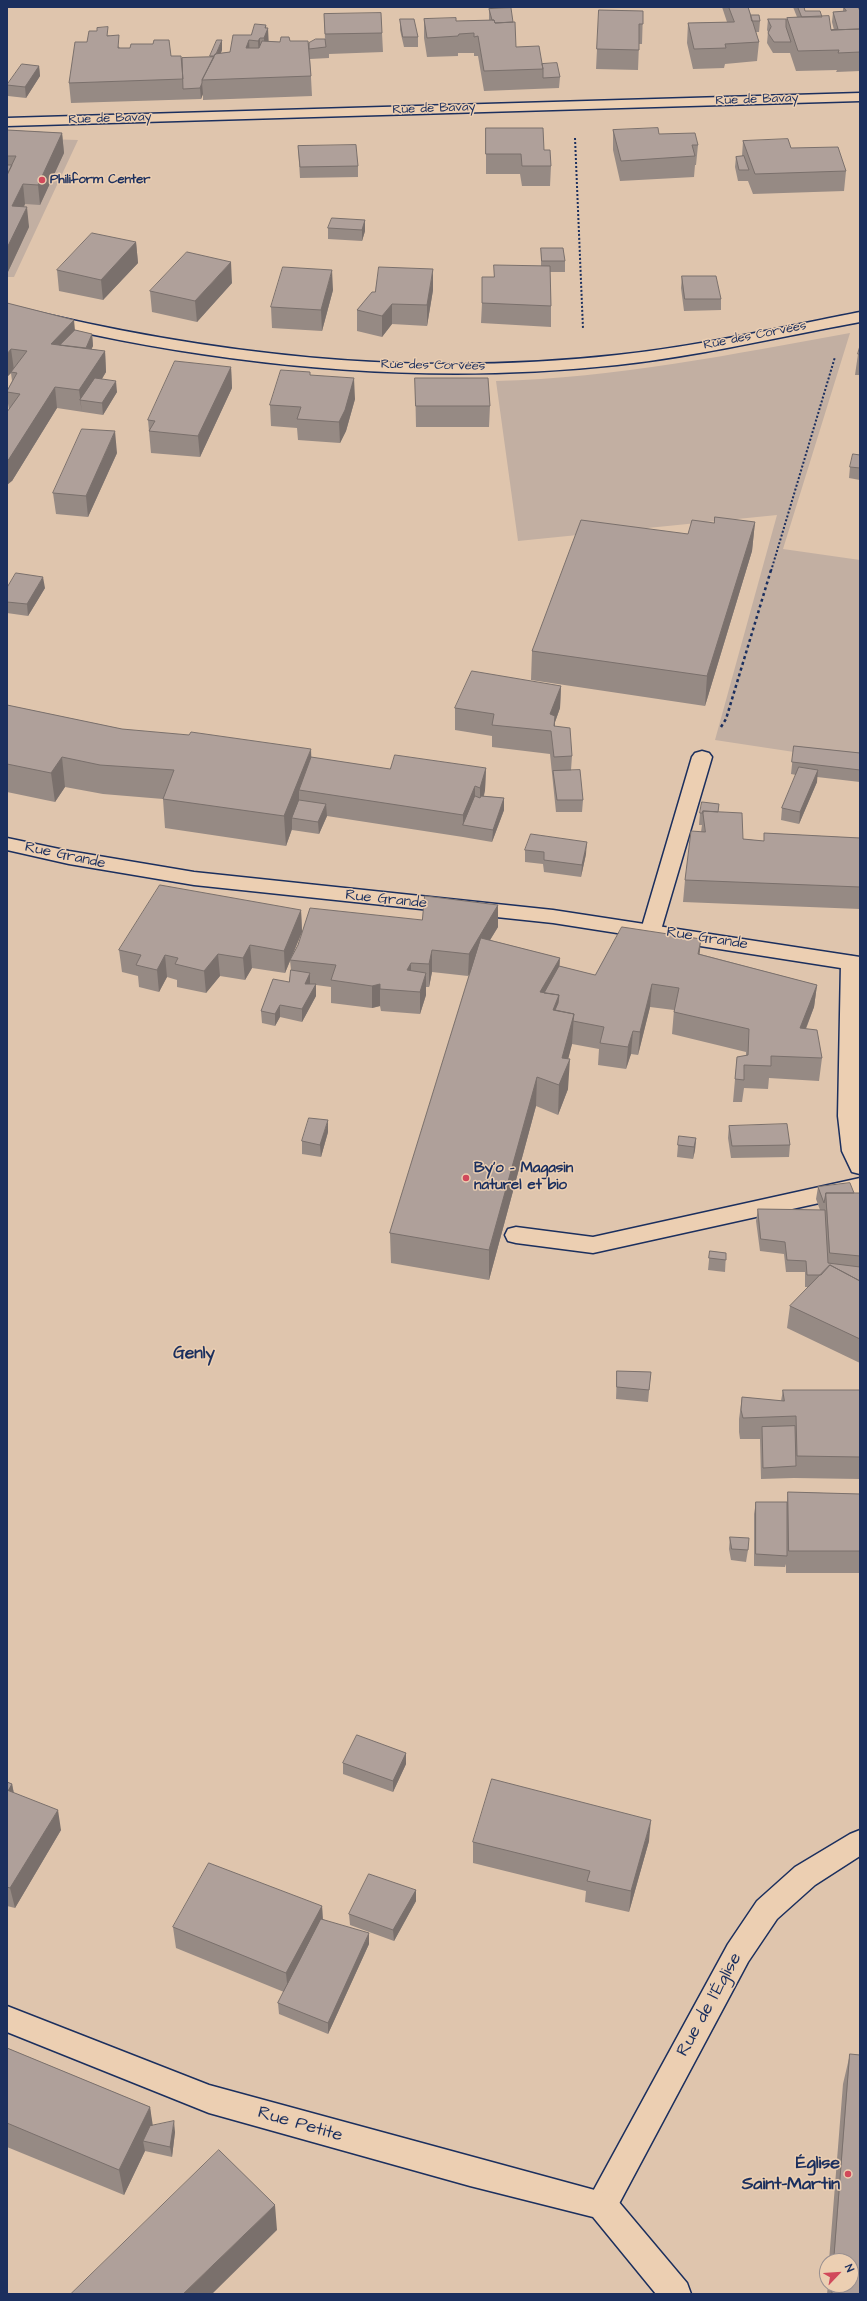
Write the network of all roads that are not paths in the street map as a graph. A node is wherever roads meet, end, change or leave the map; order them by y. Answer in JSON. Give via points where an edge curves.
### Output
{"nodes":[{"id":1,"x":860,"y":97,"type":"edge"},
{"id":2,"x":7,"y":122,"type":"edge"},
{"id":3,"x":7,"y":310,"type":"edge"},
{"id":4,"x":853,"y":318,"type":"edge"},
{"id":5,"x":702,"y":758,"type":"road end"},
{"id":6,"x":7,"y":844,"type":"edge"},
{"id":7,"x":651,"y":930,"type":"junction"},
{"id":8,"x":855,"y":964,"type":"edge"},
{"id":9,"x":860,"y":1166,"type":"edge"},
{"id":10,"x":860,"y":1186,"type":"edge"},
{"id":11,"x":516,"y":1235,"type":"dead end"},
{"id":12,"x":860,"y":1842,"type":"edge"},
{"id":13,"x":7,"y":2019,"type":"edge"},
{"id":14,"x":602,"y":2205,"type":"junction"},
{"id":15,"x":676,"y":2294,"type":"edge"}],
"edges":[{"from":1,"to":2,"type":"street","name":"Rue de Bavay"},
{"from":3,"to":4,"type":"street","name":"Rue des Corvées","via":[[140,341],[199,350],[360,365],[457,368],[584,363],[695,348]]},
{"from":5,"to":7,"type":"street"},
{"from":6,"to":7,"type":"street","name":"Rue Grande","via":[[64,858],[165,875],[508,911]]},
{"from":7,"to":8,"type":"street","name":"Rue Grande"},
{"from":8,"to":9,"type":"street","via":[[849,1116],[853,1151]]},
{"from":10,"to":11,"type":"street","via":[[593,1245]]},
{"from":12,"to":14,"type":"street","name":"Rue de l'Église","via":[[805,1876],[768,1910],[738,1953]]},
{"from":13,"to":14,"type":"street","name":"Rue Petite","via":[[210,2099],[470,2172]]},
{"from":14,"to":15,"type":"street"}]}
